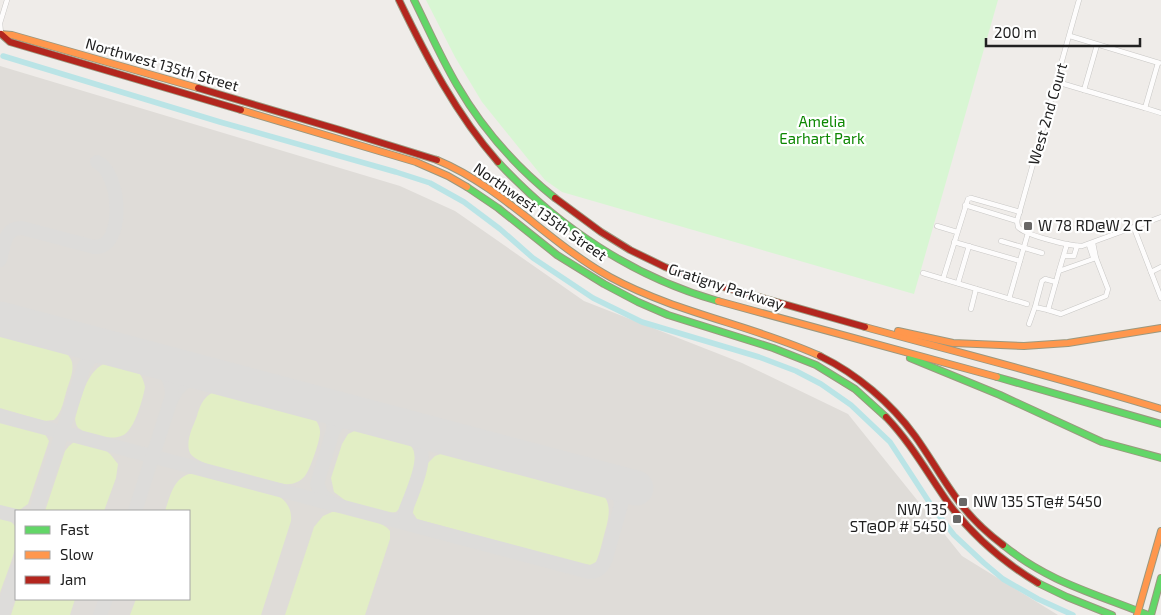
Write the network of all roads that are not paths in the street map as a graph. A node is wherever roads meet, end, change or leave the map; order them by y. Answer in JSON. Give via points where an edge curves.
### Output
{"nodes":[{"id":1,"x":7,"y":0,"type":"edge"},
{"id":2,"x":400,"y":0,"type":"edge"},
{"id":3,"x":414,"y":0,"type":"edge"},
{"id":4,"x":1079,"y":0,"type":"edge"},
{"id":5,"x":1,"y":34,"type":"edge"},
{"id":6,"x":1070,"y":36,"type":"junction"},
{"id":7,"x":1097,"y":44,"type":"junction"},
{"id":8,"x":1160,"y":63,"type":"edge"},
{"id":9,"x":1057,"y":82,"type":"junction"},
{"id":10,"x":1084,"y":90,"type":"junction"},
{"id":11,"x":1145,"y":108,"type":"junction"},
{"id":12,"x":1161,"y":113,"type":"edge"},
{"id":13,"x":302,"y":118,"type":"junction"},
{"id":14,"x":298,"y":128,"type":"junction"},
{"id":15,"x":965,"y":204,"type":"junction"},
{"id":16,"x":1007,"y":208,"type":"junction"},
{"id":17,"x":1020,"y":212,"type":"junction"},
{"id":18,"x":1005,"y":217,"type":"junction"},
{"id":19,"x":1161,"y":217,"type":"edge"},
{"id":20,"x":1017,"y":221,"type":"junction"},
{"id":21,"x":937,"y":226,"type":"dead end"},
{"id":22,"x":1134,"y":228,"type":"junction"},
{"id":23,"x":957,"y":232,"type":"junction"},
{"id":24,"x":1028,"y":233,"type":"junction"},
{"id":25,"x":1001,"y":241,"type":"dead end"},
{"id":26,"x":954,"y":242,"type":"junction"},
{"id":27,"x":1067,"y":244,"type":"junction"},
{"id":28,"x":1090,"y":244,"type":"junction"},
{"id":29,"x":969,"y":246,"type":"junction"},
{"id":30,"x":1077,"y":246,"type":"junction"},
{"id":31,"x":1024,"y":248,"type":"junction"},
{"id":32,"x":1042,"y":253,"type":"dead end"},
{"id":33,"x":1064,"y":256,"type":"junction"},
{"id":34,"x":1096,"y":258,"type":"junction"},
{"id":35,"x":1020,"y":261,"type":"junction"},
{"id":36,"x":1161,"y":267,"type":"edge"},
{"id":37,"x":1059,"y":271,"type":"junction"},
{"id":38,"x":1151,"y":272,"type":"junction"},
{"id":39,"x":923,"y":273,"type":"dead end"},
{"id":40,"x":943,"y":279,"type":"junction"},
{"id":41,"x":1056,"y":282,"type":"junction"},
{"id":42,"x":1158,"y":283,"type":"edge"},
{"id":43,"x":958,"y":284,"type":"junction"},
{"id":44,"x":976,"y":289,"type":"junction"},
{"id":45,"x":1161,"y":298,"type":"edge"},
{"id":46,"x":1009,"y":299,"type":"junction"},
{"id":47,"x":1027,"y":304,"type":"dead end"},
{"id":48,"x":1034,"y":307,"type":"junction"},
{"id":49,"x":971,"y":309,"type":"dead end"},
{"id":50,"x":1048,"y":310,"type":"junction"},
{"id":51,"x":1029,"y":324,"type":"dead end"},
{"id":52,"x":870,"y":327,"type":"junction"},
{"id":53,"x":1161,"y":328,"type":"edge"},
{"id":54,"x":885,"y":348,"type":"junction"},
{"id":55,"x":1161,"y":407,"type":"edge"},
{"id":56,"x":1161,"y":424,"type":"edge"},
{"id":57,"x":1147,"y":455,"type":"junction"},
{"id":58,"x":1161,"y":458,"type":"edge"},
{"id":59,"x":1161,"y":463,"type":"edge"},
{"id":60,"x":1161,"y":531,"type":"edge"},
{"id":61,"x":1161,"y":578,"type":"edge"},
{"id":62,"x":1138,"y":613,"type":"edge"},
{"id":63,"x":1112,"y":615,"type":"edge"},
{"id":64,"x":1149,"y":615,"type":"edge"}],
"edges":[{"from":1,"to":5,"type":"street","via":[[0,22]]},
{"from":2,"to":54,"type":"main road","name":"Gratigny Parkway","via":[[442,86],[486,150],[545,208],[578,234],[656,278],[698,294]]},
{"from":3,"to":52,"type":"main road","name":"Gratigny Parkway","via":[[459,88],[482,122],[513,159],[579,218],[613,240],[677,272]]},
{"from":4,"to":6,"type":"street","name":"West 2nd Court"},
{"from":5,"to":13,"type":"main road","name":"Northwest 135th Street"},
{"from":5,"to":14,"type":"main road","name":"Northwest 135th Street","via":[[10,42]]},
{"from":6,"to":7,"type":"street"},
{"from":6,"to":9,"type":"street","name":"West 2nd Court"},
{"from":7,"to":8,"type":"street"},
{"from":7,"to":10,"type":"street"},
{"from":8,"to":11,"type":"street"},
{"from":9,"to":10,"type":"street"},
{"from":9,"to":17,"type":"street","name":"West 2nd Court"},
{"from":10,"to":11,"type":"street"},
{"from":11,"to":12,"type":"street"},
{"from":13,"to":14,"type":"main road"},
{"from":13,"to":62,"type":"main road","name":"Northwest 135th Street","via":[[443,162],[475,179],[576,256],[628,286],[677,308],[791,343],[824,358],[861,381],[898,415],[962,506],[1004,548],[1047,576]]},
{"from":14,"to":63,"type":"main road","name":"Northwest 135th Street","via":[[438,171],[468,187],[570,264],[624,296],[688,322],[792,354],[837,376],[855,388],[892,423],[955,512],[1002,558],[1042,586]]},
{"from":15,"to":16,"type":"street","via":[[971,198]]},
{"from":15,"to":18,"type":"street"},
{"from":15,"to":23,"type":"street"},
{"from":16,"to":17,"type":"street"},
{"from":16,"to":18,"type":"street"},
{"from":17,"to":20,"type":"street","name":"West 2nd Court"},
{"from":18,"to":20,"type":"street"},
{"from":19,"to":22,"type":"street"},
{"from":20,"to":24,"type":"street","name":"West 2nd Court","via":[[1018,227]]},
{"from":21,"to":23,"type":"street"},
{"from":22,"to":28,"type":"street"},
{"from":22,"to":38,"type":"street"},
{"from":23,"to":26,"type":"street"},
{"from":24,"to":27,"type":"street"},
{"from":24,"to":31,"type":"street"},
{"from":25,"to":31,"type":"street"},
{"from":26,"to":29,"type":"street"},
{"from":26,"to":40,"type":"street"},
{"from":27,"to":30,"type":"street"},
{"from":27,"to":33,"type":"street"},
{"from":28,"to":30,"type":"street"},
{"from":28,"to":34,"type":"street"},
{"from":29,"to":35,"type":"street"},
{"from":29,"to":43,"type":"street"},
{"from":30,"to":33,"type":"street","via":[[1074,256]]},
{"from":31,"to":32,"type":"street"},
{"from":31,"to":35,"type":"street"},
{"from":33,"to":37,"type":"street"},
{"from":34,"to":37,"type":"street"},
{"from":34,"to":50,"type":"street","via":[[1108,289],[1106,296],[1061,314]]},
{"from":35,"to":46,"type":"street"},
{"from":36,"to":38,"type":"street"},
{"from":37,"to":41,"type":"street"},
{"from":38,"to":42,"type":"street"},
{"from":39,"to":40,"type":"street"},
{"from":40,"to":43,"type":"street"},
{"from":41,"to":48,"type":"street","via":[[1043,280]]},
{"from":41,"to":50,"type":"street"},
{"from":42,"to":45,"type":"street"},
{"from":43,"to":44,"type":"street"},
{"from":44,"to":46,"type":"street"},
{"from":44,"to":49,"type":"street"},
{"from":46,"to":47,"type":"street"},
{"from":48,"to":50,"type":"street"},
{"from":48,"to":51,"type":"street"},
{"from":52,"to":53,"type":"main road","via":[[953,343],[1024,346],[1068,343]]},
{"from":52,"to":55,"type":"main road","name":"Gratigny Parkway"},
{"from":54,"to":56,"type":"main road","name":"Gratigny Parkway"},
{"from":54,"to":57,"type":"main road","via":[[1000,394],[1102,442]]},
{"from":57,"to":58,"type":"main road"},
{"from":57,"to":59,"type":"main road"},
{"from":60,"to":62,"type":"main road"},
{"from":61,"to":64,"type":"main road"},
{"from":62,"to":64,"type":"main road","name":"Northwest 135th Street"}]}
